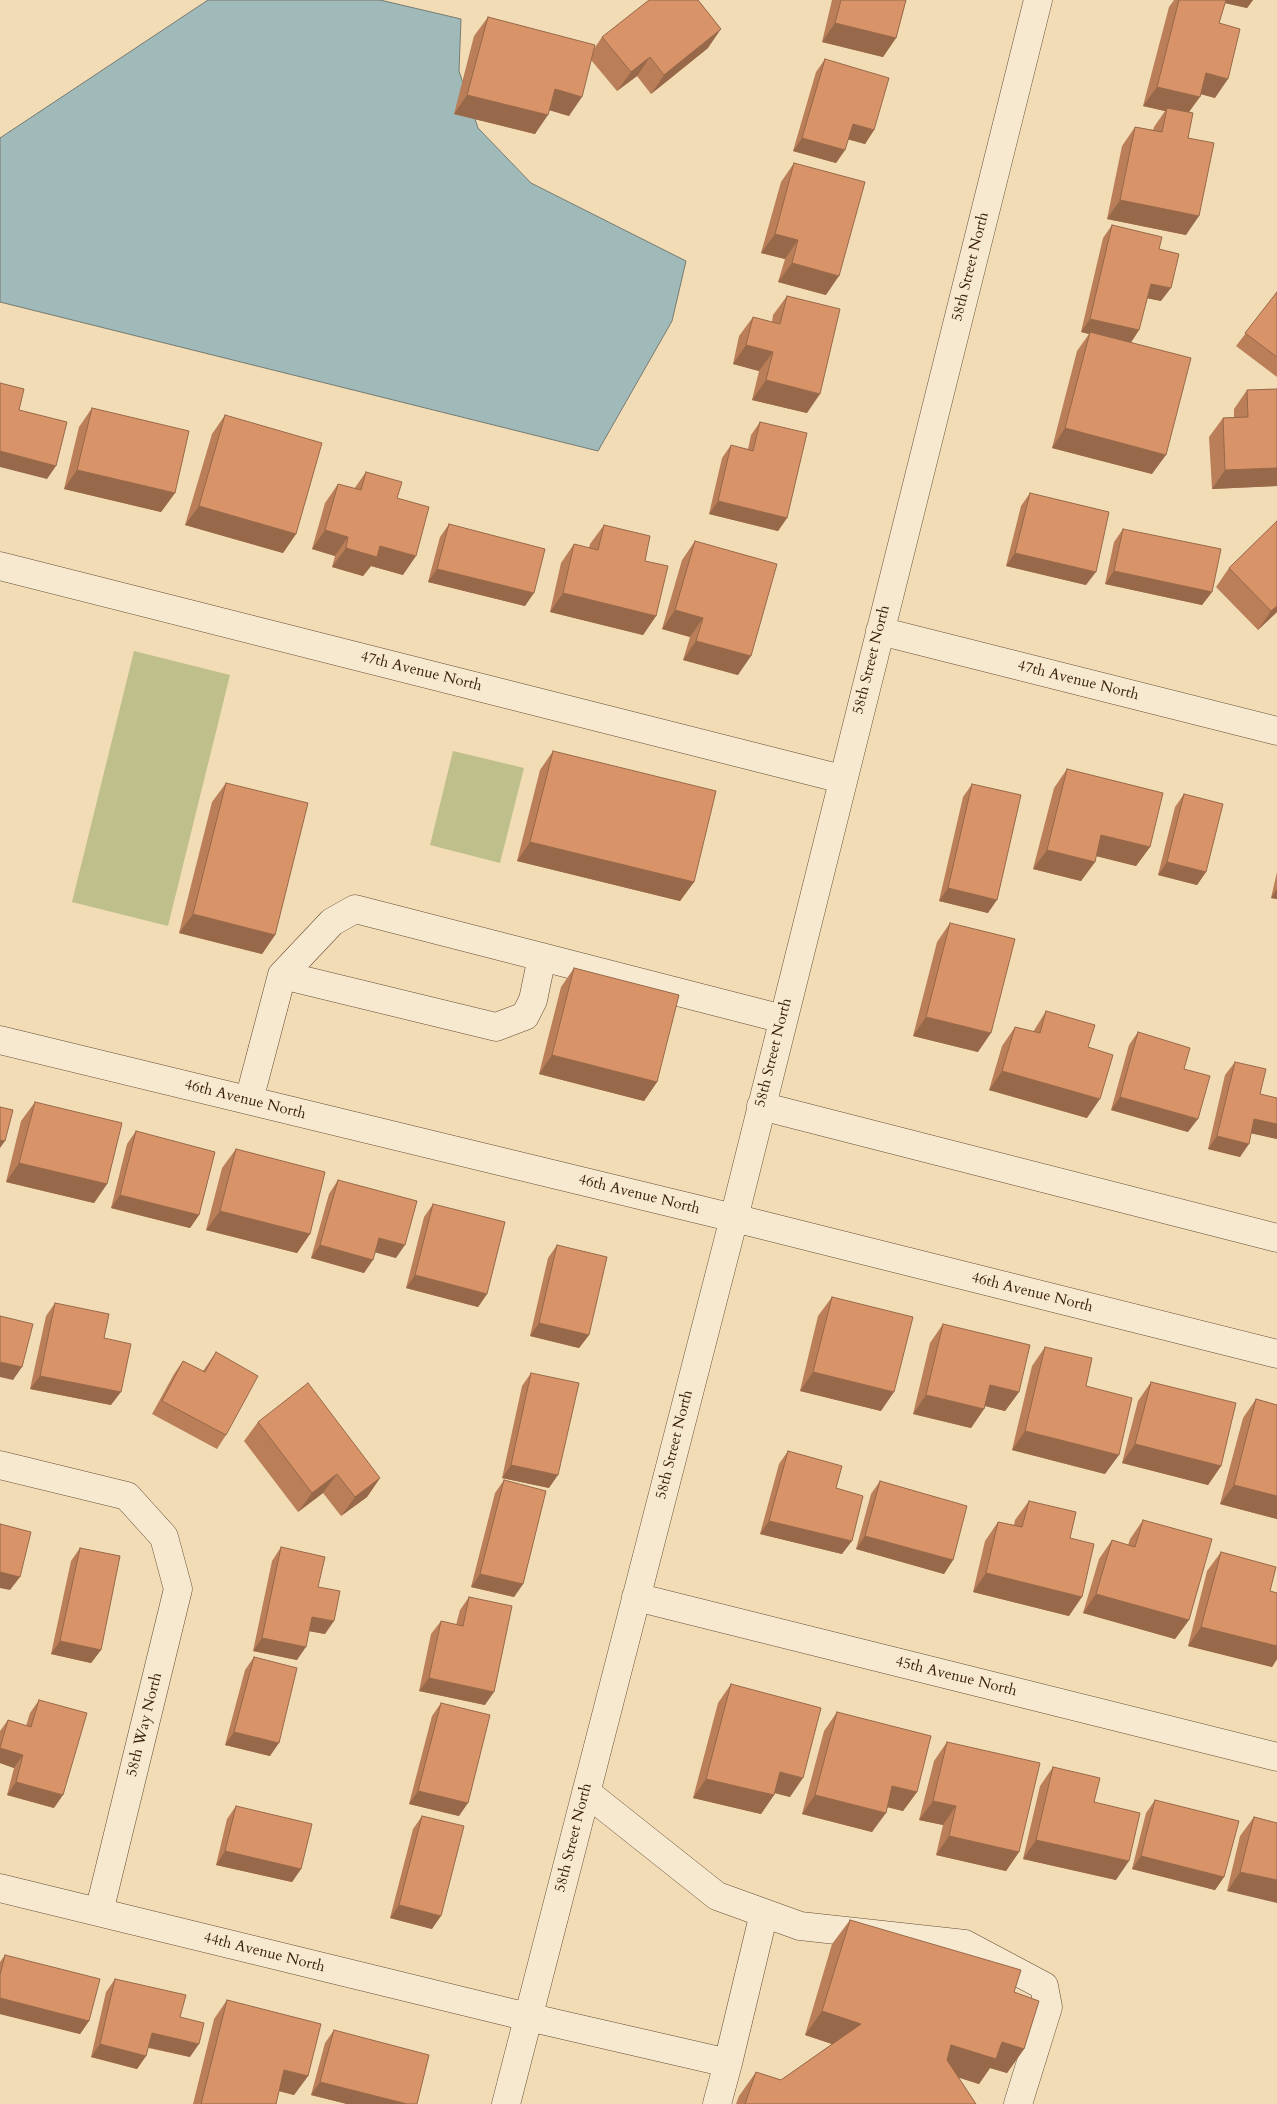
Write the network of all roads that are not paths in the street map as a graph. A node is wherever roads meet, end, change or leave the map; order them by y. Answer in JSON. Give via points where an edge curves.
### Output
{"nodes":[{"id":1,"x":1038,"y":0,"type":"edge"},
{"id":2,"x":0,"y":566,"type":"edge"},
{"id":3,"x":880,"y":631,"type":"junction"},
{"id":4,"x":1277,"y":731,"type":"edge"},
{"id":5,"x":842,"y":779,"type":"junction"},
{"id":6,"x":542,"y":957,"type":"junction"},
{"id":7,"x":282,"y":975,"type":"junction"},
{"id":8,"x":782,"y":1019,"type":"junction"},
{"id":9,"x":0,"y":1040,"type":"edge"},
{"id":10,"x":249,"y":1100,"type":"junction"},
{"id":11,"x":761,"y":1106,"type":"junction"},
{"id":12,"x":734,"y":1218,"type":"junction"},
{"id":13,"x":1277,"y":1238,"type":"edge"},
{"id":14,"x":1277,"y":1354,"type":"edge"},
{"id":15,"x":0,"y":1465,"type":"edge"},
{"id":16,"x":636,"y":1597,"type":"junction"},
{"id":17,"x":1277,"y":1757,"type":"edge"},
{"id":18,"x":586,"y":1792,"type":"junction"},
{"id":19,"x":0,"y":1888,"type":"edge"},
{"id":20,"x":99,"y":1912,"type":"junction"},
{"id":21,"x":764,"y":1913,"type":"junction"},
{"id":22,"x":528,"y":2017,"type":"junction"},
{"id":23,"x":728,"y":2063,"type":"junction"},
{"id":24,"x":506,"y":2104,"type":"edge"},
{"id":25,"x":717,"y":2104,"type":"edge"},
{"id":26,"x":1018,"y":2104,"type":"edge"}],
"edges":[{"from":1,"to":3,"type":"street","name":"58th Street North"},
{"from":2,"to":5,"type":"street","name":"47th Avenue North"},
{"from":3,"to":4,"type":"street","name":"47th Avenue North"},
{"from":3,"to":5,"type":"street","name":"58th Street North"},
{"from":5,"to":8,"type":"street","name":"58th Street North"},
{"from":6,"to":7,"type":"street","via":[[355,909],[332,922]]},
{"from":6,"to":7,"type":"street","via":[[533,1000],[525,1016],[496,1027]]},
{"from":6,"to":8,"type":"street"},
{"from":7,"to":10,"type":"street"},
{"from":8,"to":11,"type":"street","name":"58th Street North"},
{"from":9,"to":10,"type":"street","name":"46th Avenue North"},
{"from":10,"to":12,"type":"street","name":"46th Avenue North"},
{"from":11,"to":12,"type":"street","name":"58th Street North"},
{"from":11,"to":13,"type":"street"},
{"from":12,"to":14,"type":"street","name":"46th Avenue North"},
{"from":12,"to":16,"type":"street","name":"58th Street North"},
{"from":15,"to":20,"type":"street","name":"58th Way North","via":[[127,1496],[164,1537],[178,1588]]},
{"from":16,"to":17,"type":"street","name":"45th Avenue North"},
{"from":16,"to":18,"type":"street","name":"58th Street North"},
{"from":18,"to":21,"type":"street","via":[[717,1896]]},
{"from":18,"to":22,"type":"street","name":"58th Street North"},
{"from":19,"to":20,"type":"street","name":"44th Avenue North"},
{"from":20,"to":22,"type":"street","name":"44th Avenue North"},
{"from":21,"to":23,"type":"street"},
{"from":21,"to":26,"type":"street","via":[[800,1926],[965,1944],[1044,1986],[1048,2007]]},
{"from":22,"to":23,"type":"street","name":"44th Avenue North"},
{"from":22,"to":24,"type":"street","name":"58th Street North"},
{"from":23,"to":25,"type":"street"}]}
